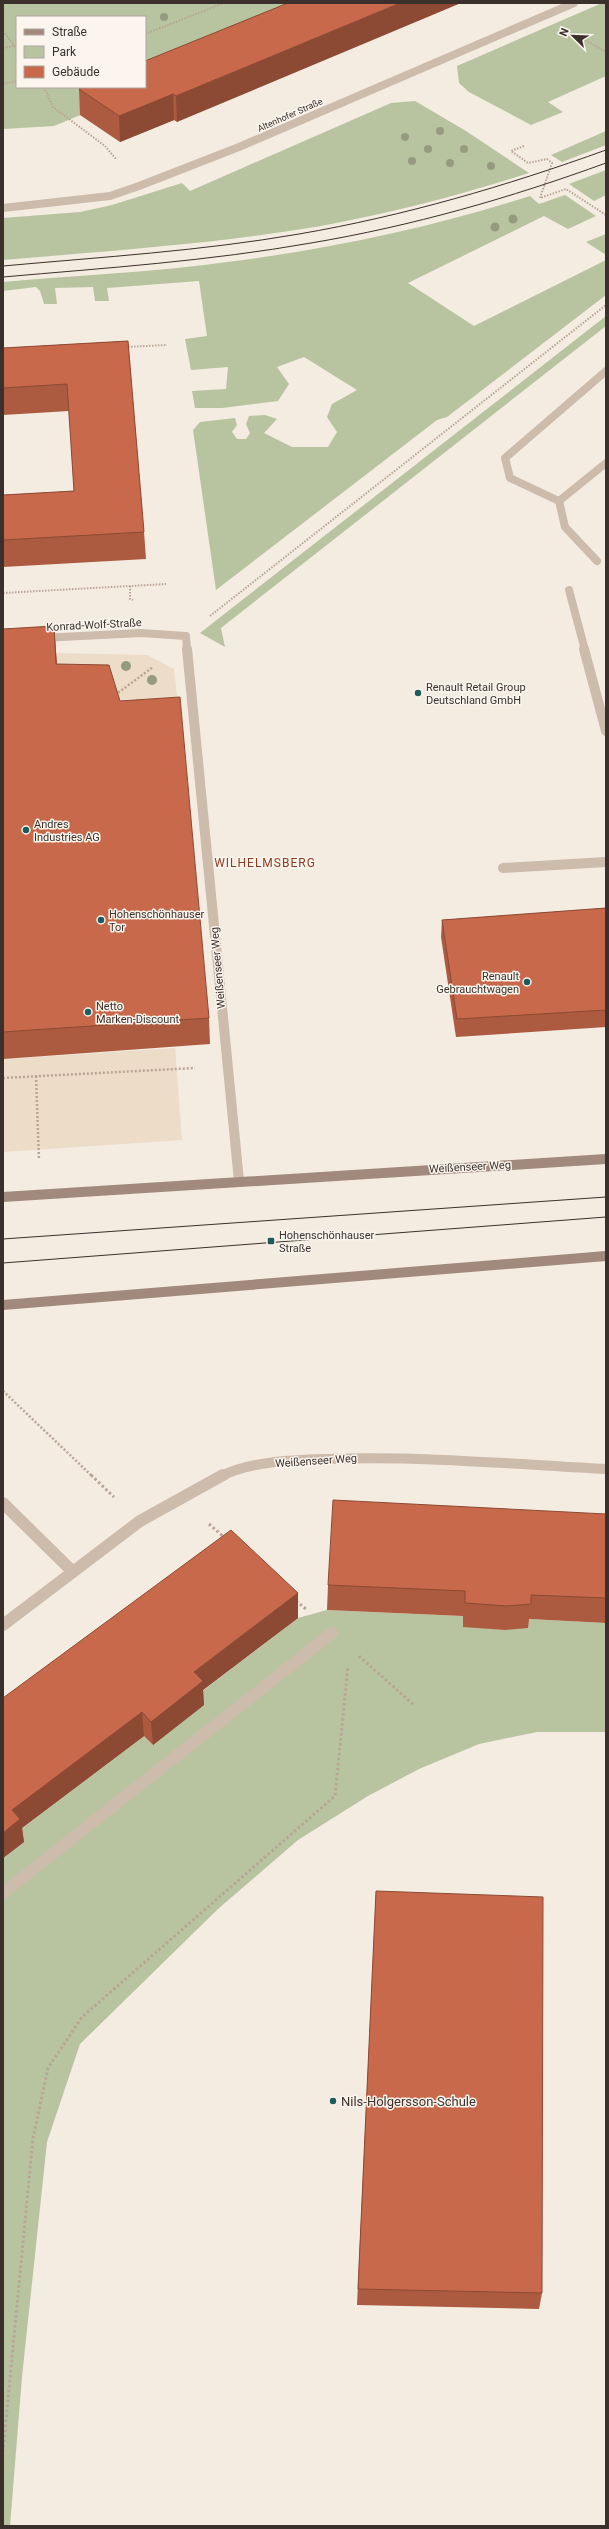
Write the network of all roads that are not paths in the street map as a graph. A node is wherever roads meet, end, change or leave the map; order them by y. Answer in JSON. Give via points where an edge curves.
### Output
{"nodes":[{"id":1,"x":574,"y":3,"type":"edge"},
{"id":2,"x":3,"y":208,"type":"edge"},
{"id":3,"x":606,"y":371,"type":"edge"},
{"id":4,"x":606,"y":463,"type":"edge"},
{"id":5,"x":559,"y":501,"type":"junction"},
{"id":6,"x":597,"y":561,"type":"dead end"},
{"id":7,"x":569,"y":590,"type":"dead end"},
{"id":8,"x":186,"y":636,"type":"joint"},
{"id":9,"x":34,"y":639,"type":"edge"},
{"id":10,"x":606,"y":731,"type":"edge"},
{"id":11,"x":606,"y":862,"type":"edge"},
{"id":12,"x":503,"y":868,"type":"dead end"},
{"id":13,"x":606,"y":1159,"type":"edge"},
{"id":14,"x":239,"y":1181,"type":"junction"},
{"id":15,"x":3,"y":1197,"type":"edge"},
{"id":16,"x":606,"y":1256,"type":"edge"},
{"id":17,"x":3,"y":1304,"type":"edge"},
{"id":18,"x":606,"y":1469,"type":"edge"},
{"id":19,"x":3,"y":1502,"type":"edge"},
{"id":20,"x":72,"y":1571,"type":"junction"},
{"id":21,"x":3,"y":1625,"type":"edge"},
{"id":22,"x":332,"y":1633,"type":"road end"},
{"id":23,"x":3,"y":1893,"type":"edge"}],
"edges":[{"from":1,"to":2,"type":"street","name":"Altenhofer Straße","via":[[239,148],[152,181],[110,196]]},
{"from":3,"to":5,"type":"street","via":[[505,458],[510,478]]},
{"from":4,"to":5,"type":"street"},
{"from":5,"to":6,"type":"street","via":[[565,527]]},
{"from":7,"to":10,"type":"street"},
{"from":8,"to":9,"type":"street","name":"Konrad-Wolf-Straße","via":[[140,633]]},
{"from":8,"to":14,"type":"street","name":"Weißenseer Weg"},
{"from":11,"to":12,"type":"street"},
{"from":13,"to":14,"type":"main road","name":"Weißenseer Weg"},
{"from":14,"to":15,"type":"main road","name":"Weißenseer Weg"},
{"from":16,"to":17,"type":"main road"},
{"from":18,"to":20,"type":"street","name":"Weißenseer Weg","via":[[390,1457],[295,1460],[233,1470],[140,1522]]},
{"from":19,"to":20,"type":"street"},
{"from":20,"to":21,"type":"street","name":"Weißenseer Weg"},
{"from":22,"to":23,"type":"street"}]}
